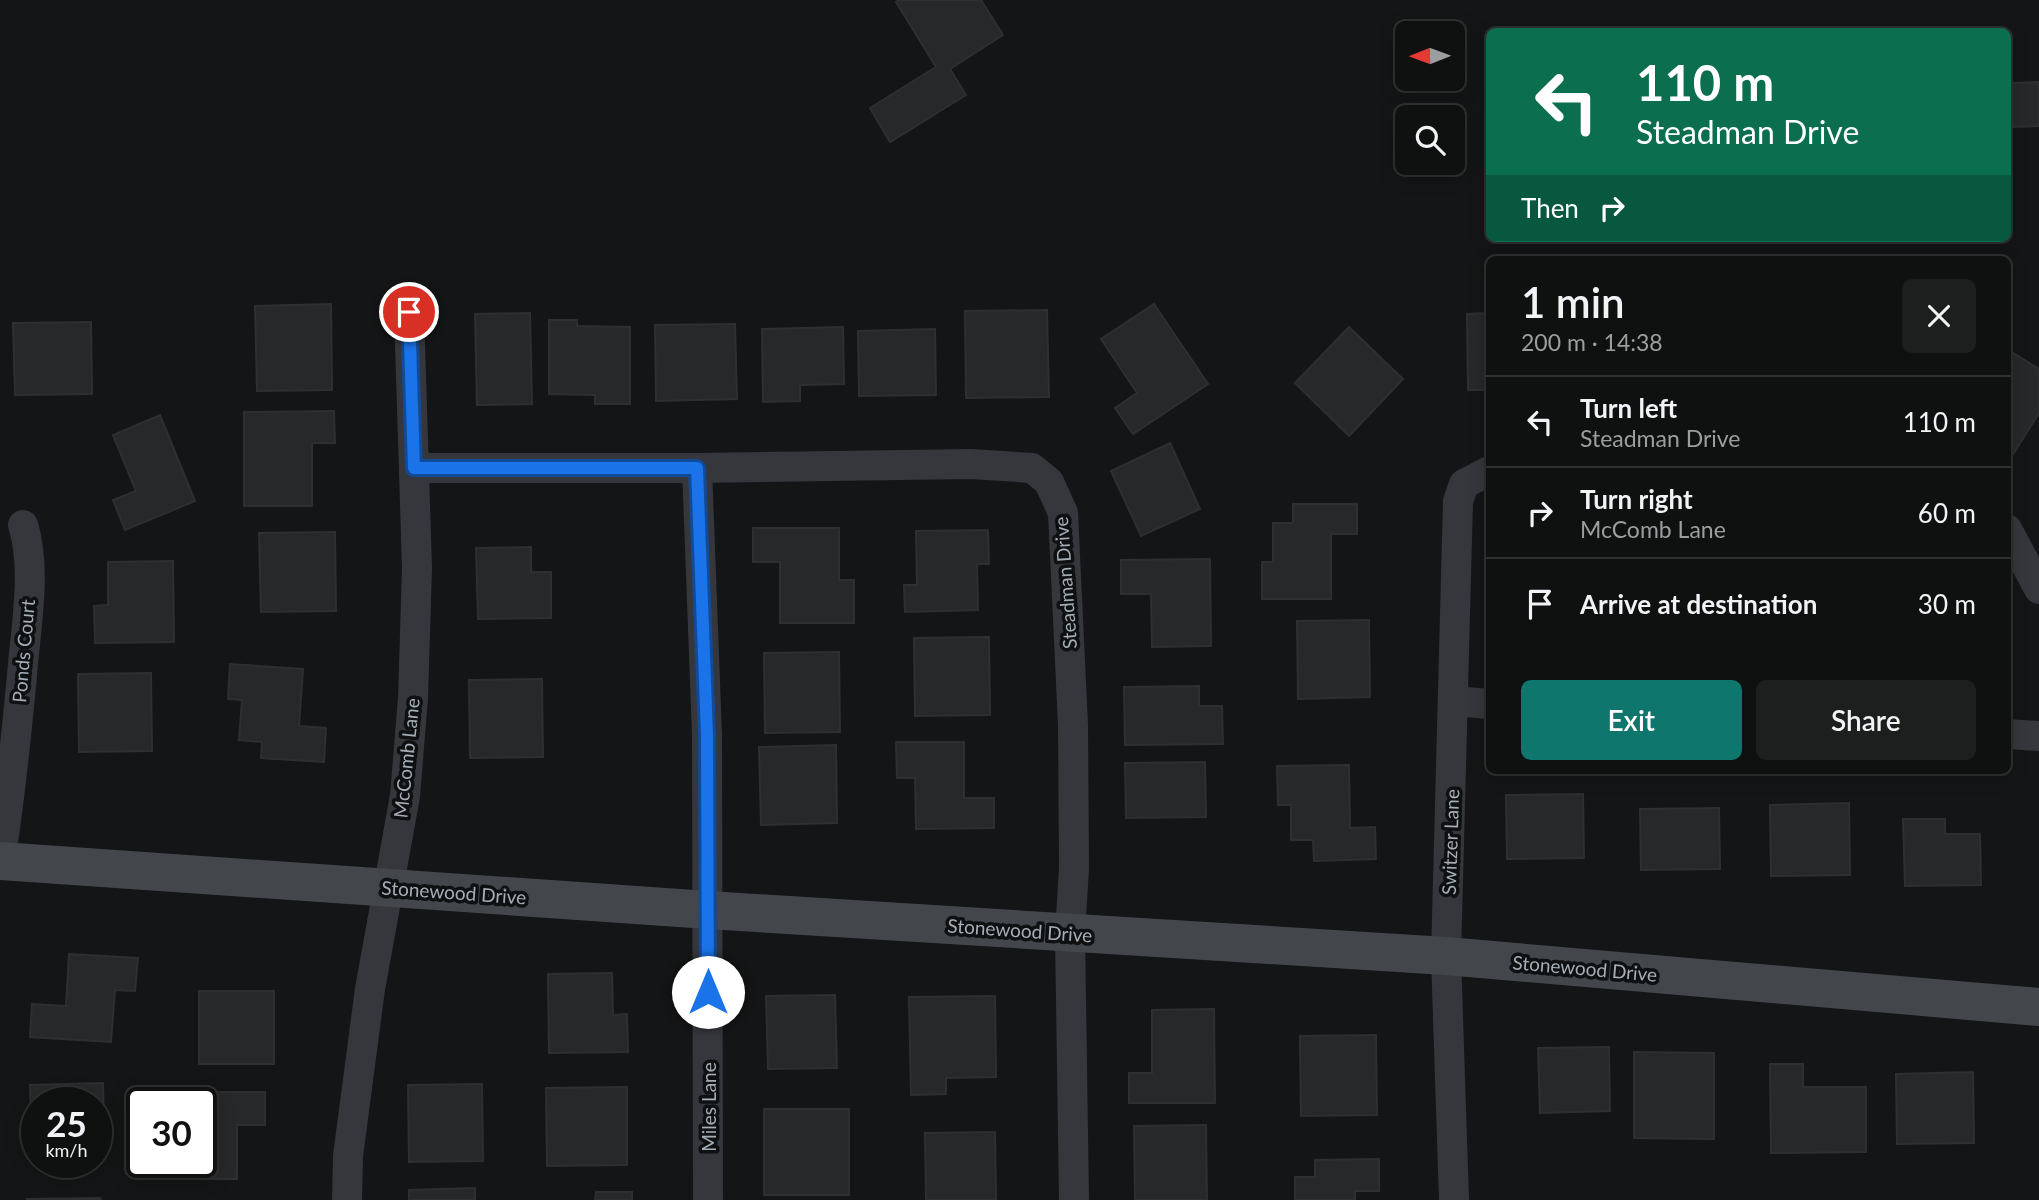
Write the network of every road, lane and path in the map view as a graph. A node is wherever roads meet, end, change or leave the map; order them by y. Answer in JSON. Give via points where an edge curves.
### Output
{"nodes":[{"id":1,"x":409,"y":312,"type":"dead end"},
{"id":2,"x":414,"y":468,"type":"junction"},
{"id":3,"x":697,"y":468,"type":"junction"},
{"id":4,"x":1477,"y":477,"type":"edge"},
{"id":5,"x":23,"y":525,"type":"dead end"},
{"id":6,"x":2011,"y":536,"type":"edge"},
{"id":7,"x":2039,"y":589,"type":"edge"},
{"id":8,"x":1454,"y":701,"type":"junction"},
{"id":9,"x":1486,"y":704,"type":"edge"},
{"id":10,"x":2011,"y":734,"type":"edge"},
{"id":11,"x":2039,"y":736,"type":"edge"},
{"id":12,"x":0,"y":861,"type":"edge"},
{"id":13,"x":388,"y":887,"type":"junction"},
{"id":14,"x":708,"y":910,"type":"junction"},
{"id":15,"x":1070,"y":933,"type":"junction"},
{"id":16,"x":1446,"y":956,"type":"junction"},
{"id":17,"x":2039,"y":1007,"type":"edge"},
{"id":18,"x":347,"y":1200,"type":"edge"},
{"id":19,"x":708,"y":1200,"type":"edge"},
{"id":20,"x":1074,"y":1200,"type":"edge"},
{"id":21,"x":1454,"y":1200,"type":"edge"}],
"edges":[{"from":1,"to":2,"type":"street","name":"McComb Lane"},
{"from":2,"to":3,"type":"street","name":"Steadman Drive"},
{"from":2,"to":13,"type":"street","name":"McComb Lane","via":[[417,568],[412,698],[405,796]]},
{"from":3,"to":14,"type":"street","name":"Miles Lane"},
{"from":3,"to":15,"type":"street","name":"Steadman Drive","via":[[971,464],[1032,468],[1049,482],[1063,513],[1072,712]]},
{"from":4,"to":8,"type":"street","name":"Switzer Lane","via":[[1458,501]]},
{"from":5,"to":12,"type":"street","name":"Ponds Court","via":[[28,541],[28,605],[11,794]]},
{"from":6,"to":7,"type":"street"},
{"from":8,"to":9,"type":"street"},
{"from":8,"to":16,"type":"street","name":"Switzer Lane"},
{"from":10,"to":11,"type":"street"},
{"from":12,"to":13,"type":"street","name":"Stonewood Drive"},
{"from":13,"to":14,"type":"street","name":"Stonewood Drive"},
{"from":13,"to":18,"type":"street","name":"McComb Lane","via":[[370,989]]},
{"from":14,"to":15,"type":"street","name":"Stonewood Drive"},
{"from":14,"to":19,"type":"street","name":"Miles Lane"},
{"from":15,"to":16,"type":"street","name":"Stonewood Drive"},
{"from":15,"to":20,"type":"street","name":"Steadman Drive"},
{"from":16,"to":17,"type":"street","name":"Stonewood Drive"},
{"from":16,"to":21,"type":"street","name":"Switzer Lane"}]}
